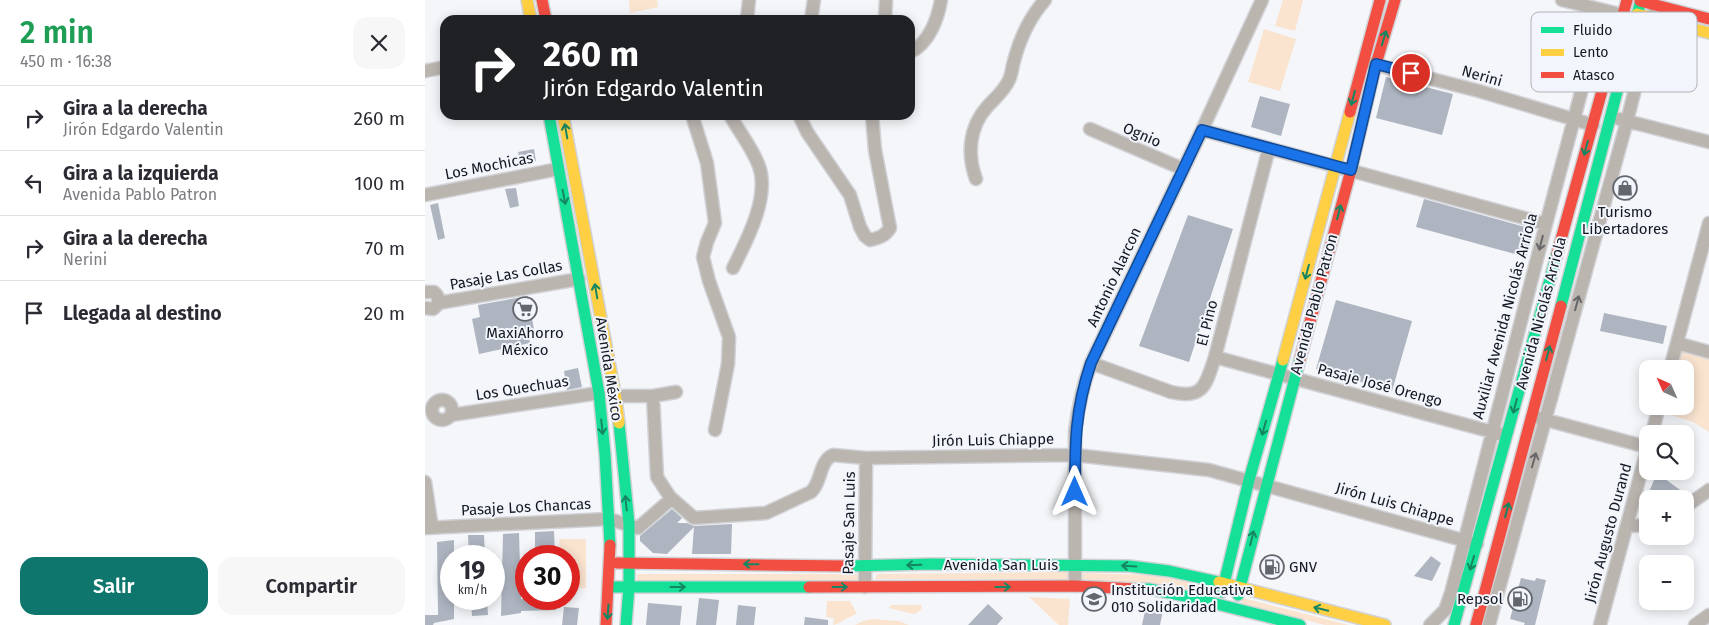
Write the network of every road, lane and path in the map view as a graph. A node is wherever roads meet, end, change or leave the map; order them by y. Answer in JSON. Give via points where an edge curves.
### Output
{"nodes":[{"id":1,"x":527,"y":0,"type":"edge"},
{"id":2,"x":542,"y":0,"type":"edge"},
{"id":3,"x":749,"y":0,"type":"edge"},
{"id":4,"x":814,"y":0,"type":"edge"},
{"id":5,"x":886,"y":0,"type":"edge"},
{"id":6,"x":941,"y":0,"type":"edge"},
{"id":7,"x":1045,"y":0,"type":"edge"},
{"id":8,"x":1262,"y":0,"type":"edge"},
{"id":9,"x":1379,"y":0,"type":"edge"},
{"id":10,"x":1395,"y":0,"type":"edge"},
{"id":11,"x":1561,"y":0,"type":"edge"},
{"id":12,"x":1627,"y":0,"type":"edge"},
{"id":13,"x":1641,"y":0,"type":"edge"},
{"id":14,"x":1657,"y":2,"type":"edge"},
{"id":15,"x":1603,"y":10,"type":"joint"},
{"id":16,"x":1611,"y":12,"type":"edge"},
{"id":17,"x":1635,"y":12,"type":"edge"},
{"id":18,"x":1688,"y":12,"type":"edge"},
{"id":19,"x":530,"y":15,"type":"edge"},
{"id":20,"x":545,"y":15,"type":"edge"},
{"id":21,"x":748,"y":15,"type":"edge"},
{"id":22,"x":812,"y":15,"type":"edge"},
{"id":23,"x":885,"y":15,"type":"edge"},
{"id":24,"x":1697,"y":15,"type":"edge"},
{"id":25,"x":1709,"y":19,"type":"edge"},
{"id":26,"x":915,"y":48,"type":"edge"},
{"id":27,"x":1362,"y":62,"type":"junction"},
{"id":28,"x":1376,"y":64,"type":"junction"},
{"id":29,"x":440,"y":68,"type":"edge"},
{"id":30,"x":425,"y":71,"type":"edge"},
{"id":31,"x":1580,"y":92,"type":"edge"},
{"id":32,"x":1602,"y":92,"type":"edge"},
{"id":33,"x":1617,"y":92,"type":"edge"},
{"id":34,"x":1634,"y":92,"type":"edge"},
{"id":35,"x":1611,"y":117,"type":"junction"},
{"id":36,"x":1573,"y":119,"type":"junction"},
{"id":37,"x":550,"y":120,"type":"edge"},
{"id":38,"x":564,"y":120,"type":"edge"},
{"id":39,"x":694,"y":120,"type":"edge"},
{"id":40,"x":733,"y":120,"type":"edge"},
{"id":41,"x":801,"y":120,"type":"edge"},
{"id":42,"x":872,"y":120,"type":"edge"},
{"id":43,"x":1627,"y":121,"type":"junction"},
{"id":44,"x":1593,"y":125,"type":"junction"},
{"id":45,"x":1090,"y":129,"type":"dead end"},
{"id":46,"x":1202,"y":130,"type":"junction"},
{"id":47,"x":1709,"y":142,"type":"edge"},
{"id":48,"x":1269,"y":148,"type":"junction"},
{"id":49,"x":1335,"y":166,"type":"junction"},
{"id":50,"x":559,"y":169,"type":"junction"},
{"id":51,"x":1183,"y":169,"type":"junction"},
{"id":52,"x":1351,"y":170,"type":"junction"},
{"id":53,"x":1596,"y":176,"type":"junction"},
{"id":54,"x":977,"y":179,"type":"dead end"},
{"id":55,"x":1611,"y":180,"type":"junction"},
{"id":56,"x":425,"y":195,"type":"edge"},
{"id":57,"x":1709,"y":223,"type":"edge"},
{"id":58,"x":1546,"y":224,"type":"junction"},
{"id":59,"x":733,"y":268,"type":"dead end"},
{"id":60,"x":579,"y":279,"type":"junction"},
{"id":61,"x":425,"y":292,"type":"edge"},
{"id":62,"x":439,"y":303,"type":"junction"},
{"id":63,"x":425,"y":308,"type":"edge"},
{"id":64,"x":1291,"y":328,"type":"junction"},
{"id":65,"x":1306,"y":335,"type":"junction"},
{"id":66,"x":1677,"y":343,"type":"junction"},
{"id":67,"x":1709,"y":352,"type":"edge"},
{"id":68,"x":1215,"y":357,"type":"junction"},
{"id":69,"x":1672,"y":360,"type":"edge"},
{"id":70,"x":1091,"y":363,"type":"junction"},
{"id":71,"x":1279,"y":374,"type":"junction"},
{"id":72,"x":1294,"y":378,"type":"junction"},
{"id":73,"x":676,"y":392,"type":"dead end"},
{"id":74,"x":599,"y":393,"type":"junction"},
{"id":75,"x":615,"y":396,"type":"junction"},
{"id":76,"x":653,"y":396,"type":"junction"},
{"id":77,"x":451,"y":415,"type":"dead end"},
{"id":78,"x":1531,"y":416,"type":"junction"},
{"id":79,"x":1545,"y":420,"type":"junction"},
{"id":80,"x":715,"y":430,"type":"dead end"},
{"id":81,"x":1492,"y":432,"type":"junction"},
{"id":82,"x":1507,"y":436,"type":"junction"},
{"id":83,"x":1639,"y":447,"type":"edge"},
{"id":84,"x":1075,"y":455,"type":"junction"},
{"id":85,"x":866,"y":458,"type":"junction"},
{"id":86,"x":1516,"y":479,"type":"junction"},
{"id":87,"x":1249,"y":480,"type":"junction"},
{"id":88,"x":1639,"y":480,"type":"edge"},
{"id":89,"x":425,"y":482,"type":"edge"},
{"id":90,"x":1266,"y":484,"type":"junction"},
{"id":91,"x":1525,"y":488,"type":"junction"},
{"id":92,"x":1709,"y":490,"type":"edge"},
{"id":93,"x":670,"y":497,"type":"junction"},
{"id":94,"x":1694,"y":501,"type":"edge"},
{"id":95,"x":609,"y":519,"type":"junction"},
{"id":96,"x":629,"y":524,"type":"junction"},
{"id":97,"x":1627,"y":526,"type":"junction"},
{"id":98,"x":1639,"y":526,"type":"edge"},
{"id":99,"x":429,"y":528,"type":"edge"},
{"id":100,"x":1464,"y":540,"type":"junction"},
{"id":101,"x":1477,"y":544,"type":"junction"},
{"id":102,"x":610,"y":563,"type":"junction"},
{"id":103,"x":629,"y":563,"type":"junction"},
{"id":104,"x":719,"y":564,"type":"junction"},
{"id":105,"x":1074,"y":565,"type":"junction"},
{"id":106,"x":865,"y":566,"type":"junction"},
{"id":107,"x":1151,"y":568,"type":"junction"},
{"id":108,"x":1224,"y":582,"type":"junction"},
{"id":109,"x":1075,"y":586,"type":"junction"},
{"id":110,"x":1239,"y":586,"type":"junction"},
{"id":111,"x":609,"y":587,"type":"junction"},
{"id":112,"x":629,"y":587,"type":"junction"},
{"id":113,"x":718,"y":587,"type":"junction"},
{"id":114,"x":865,"y":588,"type":"junction"},
{"id":115,"x":1149,"y":589,"type":"junction"},
{"id":116,"x":1219,"y":605,"type":"junction"},
{"id":117,"x":1235,"y":609,"type":"junction"},
{"id":118,"x":1709,"y":615,"type":"edge"},
{"id":119,"x":1352,"y":621,"type":"edge"},
{"id":120,"x":607,"y":625,"type":"edge"},
{"id":121,"x":626,"y":625,"type":"edge"},
{"id":122,"x":1300,"y":625,"type":"edge"},
{"id":123,"x":1385,"y":625,"type":"edge"},
{"id":124,"x":1431,"y":625,"type":"edge"},
{"id":125,"x":1454,"y":625,"type":"edge"},
{"id":126,"x":1476,"y":625,"type":"edge"},
{"id":127,"x":1489,"y":625,"type":"edge"},
{"id":128,"x":1600,"y":625,"type":"edge"},
{"id":129,"x":1695,"y":625,"type":"edge"}],
"edges":[{"from":1,"to":19,"type":"main road"},
{"from":2,"to":20,"type":"main road"},
{"from":3,"to":21,"type":"street"},
{"from":4,"to":22,"type":"street"},
{"from":5,"to":23,"type":"street"},
{"from":6,"to":26,"type":"street","via":[[936,22]]},
{"from":7,"to":54,"type":"street","via":[[1025,29],[1010,78],[1003,91],[985,109],[973,135],[971,166]]},
{"from":8,"to":46,"type":"street","name":"Antonio Alarcon"},
{"from":9,"to":27,"type":"main road","name":"Avenida Pablo Patron"},
{"from":28,"to":10,"type":"main road","name":"Avenida Pablo Patron","one_way":true},
{"from":11,"to":15,"type":"street"},
{"from":12,"to":17,"type":"main road"},
{"from":13,"to":14,"type":"main road"},
{"from":14,"to":18,"type":"main road"},
{"from":15,"to":16,"type":"street"},
{"from":24,"to":25,"type":"main road"},
{"from":27,"to":28,"type":"street","name":"Nerini"},
{"from":27,"to":49,"type":"main road","name":"Avenida Pablo Patron","one_way":true},
{"from":28,"to":36,"type":"street","name":"Nerini"},
{"from":28,"to":52,"type":"main road","name":"Avenida Pablo Patron"},
{"from":29,"to":30,"type":"street"},
{"from":31,"to":36,"type":"street","name":"Auxiliar Avenida Nicolás Arriola"},
{"from":32,"to":44,"type":"main road","name":"Avenida Nicolás Arriola"},
{"from":33,"to":35,"type":"main road","name":"Avenida Nicolás Arriola"},
{"from":34,"to":43,"type":"street"},
{"from":35,"to":43,"type":"street"},
{"from":35,"to":53,"type":"main road","name":"Avenida Nicolás Arriola"},
{"from":36,"to":44,"type":"street","name":"Nerini"},
{"from":36,"to":58,"type":"street","name":"Auxiliar Avenida Nicolás Arriola"},
{"from":37,"to":50,"type":"main road","name":"Avenida México"},
{"from":75,"to":38,"type":"main road","name":"Avenida México","one_way":true},
{"from":39,"to":80,"type":"street","via":[[707,163],[715,223],[703,257],[729,337],[728,364]]},
{"from":40,"to":59,"type":"street","via":[[759,165],[763,191],[751,234]]},
{"from":41,"to":42,"type":"street","via":[[850,195],[860,227],[870,240],[881,238],[890,228]]},
{"from":43,"to":47,"type":"street"},
{"from":43,"to":55,"type":"street"},
{"from":44,"to":82,"type":"main road","name":"Avenida Nicolás Arriola","one_way":true},
{"from":45,"to":51,"type":"street","name":"Ognio"},
{"from":46,"to":48,"type":"street"},
{"from":46,"to":51,"type":"street","name":"Antonio Alarcon"},
{"from":48,"to":49,"type":"street"},
{"from":48,"to":68,"type":"street","name":"El Pino"},
{"from":49,"to":52,"type":"street"},
{"from":49,"to":64,"type":"main road","name":"Avenida Pablo Patron","one_way":true},
{"from":50,"to":56,"type":"street","name":"Los Mochicas"},
{"from":50,"to":60,"type":"main road","name":"Avenida México","one_way":true},
{"from":51,"to":70,"type":"street","name":"Antonio Alarcon"},
{"from":52,"to":58,"type":"street"},
{"from":65,"to":52,"type":"main road","name":"Avenida Pablo Patron","one_way":true},
{"from":53,"to":55,"type":"main road"},
{"from":78,"to":53,"type":"main road","name":"Avenida Nicolás Arriola","one_way":true},
{"from":79,"to":55,"type":"street","one_way":true},
{"from":57,"to":66,"type":"street"},
{"from":58,"to":81,"type":"street","name":"Auxiliar Avenida Nicolás Arriola","one_way":true},
{"from":60,"to":62,"type":"street","name":"Pasaje Las Collas"},
{"from":60,"to":74,"type":"main road","name":"Avenida México"},
{"from":61,"to":62,"type":"street","name":"Pasaje Las Collas","via":[[436,293]]},
{"from":62,"to":63,"type":"street","name":"Pasaje Las Collas","via":[[433,309]]},
{"from":64,"to":65,"type":"main road"},
{"from":64,"to":71,"type":"main road","name":"Avenida Pablo Patron"},
{"from":65,"to":72,"type":"main road","name":"Avenida Pablo Patron"},
{"from":66,"to":67,"type":"street"},
{"from":66,"to":69,"type":"street"},
{"from":68,"to":70,"type":"street","name":"El Pino","via":[[1206,385],[1198,392],[1185,395]]},
{"from":68,"to":71,"type":"street","name":"Pasaje José Orengo"},
{"from":70,"to":84,"type":"street","name":"Antonio Alarcon","via":[[1078,410]]},
{"from":71,"to":72,"type":"street","name":"Pasaje José Orengo"},
{"from":71,"to":87,"type":"main road","name":"Avenida Pablo Patron","one_way":true},
{"from":72,"to":81,"type":"street","name":"Pasaje José Orengo"},
{"from":72,"to":90,"type":"main road","name":"Avenida Pablo Patron"},
{"from":73,"to":76,"type":"street"},
{"from":74,"to":77,"type":"street","name":"Los Quechuas"},
{"from":74,"to":95,"type":"main road","name":"Avenida México","one_way":true},
{"from":75,"to":76,"type":"street"},
{"from":96,"to":75,"type":"main road","name":"Avenida México","one_way":true},
{"from":76,"to":93,"type":"street","name":"Jirón Luis Chiappe","via":[[657,478]]},
{"from":78,"to":79,"type":"street"},
{"from":78,"to":86,"type":"main road","name":"Avenida Nicolás Arriola"},
{"from":79,"to":83,"type":"street"},
{"from":91,"to":79,"type":"street","one_way":true},
{"from":81,"to":82,"type":"street","name":"Pasaje José Orengo"},
{"from":81,"to":100,"type":"street","name":"Auxiliar Avenida Nicolás Arriola"},
{"from":82,"to":101,"type":"main road","name":"Avenida Nicolás Arriola"},
{"from":84,"to":85,"type":"street","name":"Jirón Luis Chiappe"},
{"from":84,"to":87,"type":"street","name":"Jirón Luis Chiappe","via":[[1209,470]]},
{"from":84,"to":105,"type":"street","name":"Antonio Alarcon"},
{"from":85,"to":93,"type":"street","name":"Jirón Luis Chiappe","via":[[829,456],[811,492],[766,514],[694,518]]},
{"from":85,"to":106,"type":"street","name":"Pasaje San Luis"},
{"from":86,"to":91,"type":"main road"},
{"from":126,"to":86,"type":"main road","name":"Avenida Nicolás Arriola","one_way":true},
{"from":87,"to":90,"type":"street","name":"Jirón Luis Chiappe"},
{"from":87,"to":108,"type":"main road","name":"Avenida Pablo Patron"},
{"from":88,"to":97,"type":"street","name":"Jirón Augusto Durand"},
{"from":89,"to":99,"type":"street"},
{"from":90,"to":100,"type":"street","name":"Jirón Luis Chiappe"},
{"from":110,"to":90,"type":"main road","name":"Avenida Pablo Patron","one_way":true},
{"from":91,"to":127,"type":"street"},
{"from":92,"to":94,"type":"street"},
{"from":93,"to":96,"type":"street","via":[[637,528]]},
{"from":95,"to":96,"type":"street","name":"Pasaje Los Chancas"},
{"from":95,"to":99,"type":"street","name":"Pasaje Los Chancas"},
{"from":95,"to":102,"type":"main road","name":"Avenida México"},
{"from":96,"to":103,"type":"main road","name":"Avenida México"},
{"from":97,"to":98,"type":"street"},
{"from":97,"to":128,"type":"street","name":"Jirón Augusto Durand"},
{"from":100,"to":101,"type":"street","name":"Jirón Luis Chiappe"},
{"from":100,"to":124,"type":"street","name":"Auxiliar Avenida Nicolás Arriola","via":[[1445,610]]},
{"from":101,"to":125,"type":"main road","name":"Avenida Nicolás Arriola","one_way":true},
{"from":102,"to":103,"type":"main road","name":"Avenida San Luis"},
{"from":102,"to":111,"type":"main road","name":"Avenida México"},
{"from":103,"to":104,"type":"main road","name":"Avenida San Luis"},
{"from":103,"to":112,"type":"main road","name":"Avenida México"},
{"from":106,"to":104,"type":"main road","name":"Avenida San Luis","one_way":true},
{"from":104,"to":113,"type":"main road"},
{"from":105,"to":106,"type":"main road","name":"Avenida San Luis","one_way":true},
{"from":107,"to":105,"type":"main road","name":"Avenida San Luis","one_way":true},
{"from":105,"to":109,"type":"street","name":"Antonio Alarcon"},
{"from":106,"to":114,"type":"street","name":"Pasaje San Luis"},
{"from":107,"to":108,"type":"main road","name":"Avenida San Luis"},
{"from":107,"to":115,"type":"main road"},
{"from":108,"to":110,"type":"main road","name":"Avenida San Luis"},
{"from":108,"to":116,"type":"main road","name":"Avenida Pablo Patron"},
{"from":114,"to":109,"type":"main road","name":"Avenida San Luis","one_way":true},
{"from":109,"to":115,"type":"main road","name":"Avenida San Luis"},
{"from":110,"to":117,"type":"main road","name":"Avenida Pablo Patron"},
{"from":119,"to":110,"type":"main road","name":"Avenida San Luis","one_way":true},
{"from":111,"to":112,"type":"main road","name":"Avenida San Luis"},
{"from":111,"to":120,"type":"main road","name":"Avenida México","one_way":true},
{"from":112,"to":113,"type":"main road","name":"Avenida San Luis","one_way":true},
{"from":112,"to":121,"type":"main road","name":"Avenida México"},
{"from":113,"to":114,"type":"main road","name":"Avenida San Luis","one_way":true},
{"from":115,"to":116,"type":"main road","name":"Avenida San Luis"},
{"from":116,"to":117,"type":"main road","name":"Avenida San Luis"},
{"from":117,"to":122,"type":"main road","name":"Avenida San Luis"},
{"from":118,"to":129,"type":"street"},
{"from":119,"to":123,"type":"main road","name":"Avenida San Luis"}]}
